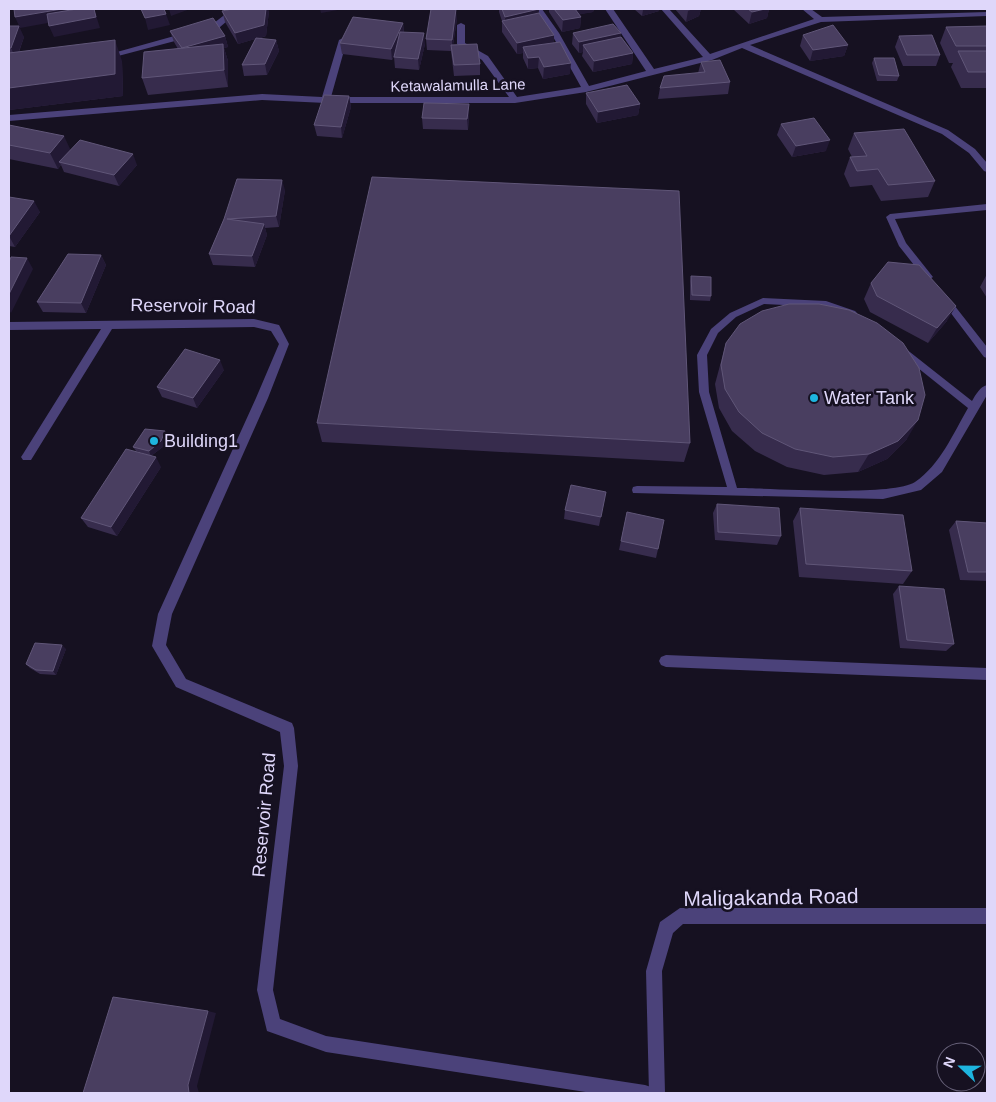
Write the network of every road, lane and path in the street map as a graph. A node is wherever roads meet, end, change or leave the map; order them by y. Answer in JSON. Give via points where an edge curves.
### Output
{"nodes":[{"id":1,"x":238,"y":9,"type":"edge"},
{"id":2,"x":538,"y":9,"type":"edge"},
{"id":3,"x":609,"y":9,"type":"edge"},
{"id":4,"x":665,"y":9,"type":"edge"},
{"id":5,"x":806,"y":9,"type":"edge"},
{"id":6,"x":953,"y":11,"type":"edge"},
{"id":7,"x":987,"y":14,"type":"edge"},
{"id":8,"x":820,"y":20,"type":"junction"},
{"id":9,"x":461,"y":25,"type":"dead end"},
{"id":10,"x":343,"y":40,"type":"edge"},
{"id":11,"x":742,"y":45,"type":"junction"},
{"id":12,"x":709,"y":58,"type":"junction"},
{"id":13,"x":90,"y":60,"type":"edge"},
{"id":14,"x":651,"y":72,"type":"junction"},
{"id":15,"x":586,"y":89,"type":"junction"},
{"id":16,"x":326,"y":100,"type":"junction"},
{"id":17,"x":514,"y":100,"type":"junction"},
{"id":18,"x":9,"y":118,"type":"edge"},
{"id":19,"x":987,"y":168,"type":"edge"},
{"id":20,"x":987,"y":207,"type":"edge"},
{"id":21,"x":860,"y":317,"type":"edge"},
{"id":22,"x":110,"y":324,"type":"junction"},
{"id":23,"x":9,"y":326,"type":"edge"},
{"id":24,"x":897,"y":345,"type":"edge"},
{"id":25,"x":987,"y":354,"type":"edge"},
{"id":26,"x":987,"y":389,"type":"edge"},
{"id":27,"x":973,"y":407,"type":"junction"},
{"id":28,"x":27,"y":457,"type":"dead end"},
{"id":29,"x":637,"y":490,"type":"dead end"},
{"id":30,"x":733,"y":492,"type":"junction"},
{"id":31,"x":666,"y":661,"type":"dead end"},
{"id":32,"x":987,"y":674,"type":"edge"},
{"id":33,"x":987,"y":916,"type":"edge"},
{"id":34,"x":645,"y":1093,"type":"edge"},
{"id":35,"x":657,"y":1093,"type":"edge"}],
"edges":[{"from":1,"to":13,"type":"street","via":[[206,30]]},
{"from":2,"to":15,"type":"street"},
{"from":3,"to":14,"type":"street"},
{"from":4,"to":12,"type":"street"},
{"from":5,"to":8,"type":"street"},
{"from":6,"to":7,"type":"street","name":"Ketawalamulla Lane"},
{"from":6,"to":8,"type":"street","name":"Ketawalamulla Lane"},
{"from":8,"to":11,"type":"street","name":"Ketawalamulla Lane"},
{"from":9,"to":17,"type":"street","via":[[461,44],[485,58]]},
{"from":10,"to":16,"type":"street"},
{"from":11,"to":12,"type":"street","name":"Ketawalamulla Lane"},
{"from":11,"to":19,"type":"street","via":[[945,132],[972,151]]},
{"from":12,"to":14,"type":"street","name":"Ketawalamulla Lane"},
{"from":14,"to":15,"type":"street","name":"Ketawalamulla Lane"},
{"from":15,"to":17,"type":"street","name":"Ketawalamulla Lane"},
{"from":16,"to":17,"type":"street","name":"Ketawalamulla Lane"},
{"from":16,"to":18,"type":"street","name":"Ketawalamulla Lane","via":[[262,97]]},
{"from":20,"to":25,"type":"lane","via":[[890,217],[902,244]]},
{"from":21,"to":30,"type":"lane","via":[[826,304],[763,301],[733,314],[714,330],[702,355],[704,392]]},
{"from":22,"to":23,"type":"street","name":"Reservoir Road"},
{"from":22,"to":28,"type":"street"},
{"from":22,"to":34,"type":"street","name":"Reservoir Road","via":[[254,323],[275,328],[284,344],[165,614],[159,646],[181,683],[287,728],[291,766],[265,990],[273,1025],[326,1044]]},
{"from":24,"to":27,"type":"lane"},
{"from":26,"to":27,"type":"lane"},
{"from":27,"to":30,"type":"lane","via":[[938,469],[917,487],[883,495]]},
{"from":29,"to":30,"type":"lane"},
{"from":31,"to":32,"type":"street"},
{"from":33,"to":35,"type":"street","name":"Maligakanda Road","via":[[680,916],[666,928],[654,971]]}]}
